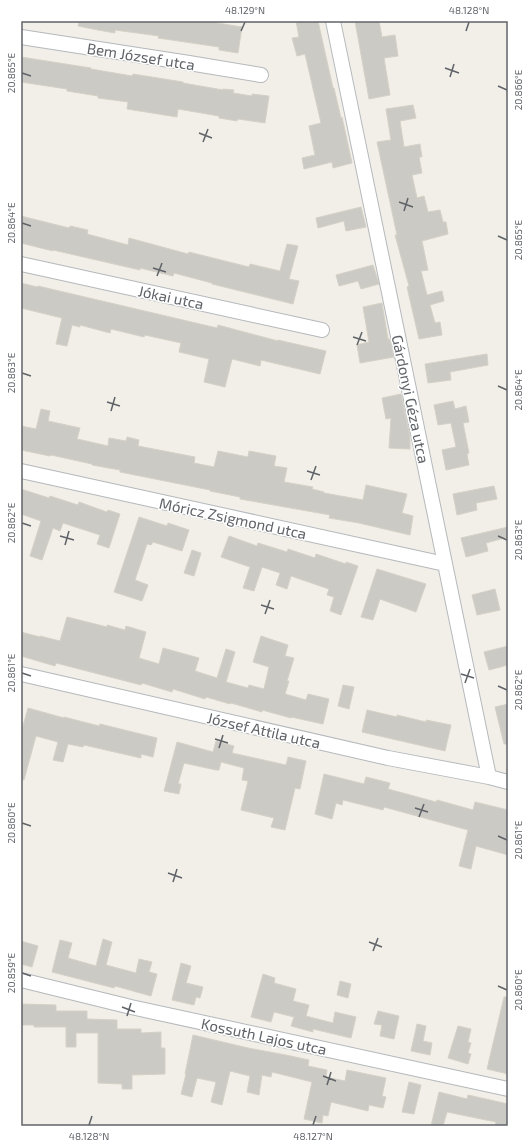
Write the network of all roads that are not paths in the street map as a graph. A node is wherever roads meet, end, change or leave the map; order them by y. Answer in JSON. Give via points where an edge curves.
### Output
{"nodes":[{"id":1,"x":333,"y":21,"type":"edge"},
{"id":2,"x":21,"y":37,"type":"edge"},
{"id":3,"x":261,"y":75,"type":"dead end"},
{"id":4,"x":21,"y":264,"type":"edge"},
{"id":5,"x":322,"y":330,"type":"dead end"},
{"id":6,"x":21,"y":471,"type":"edge"},
{"id":7,"x":445,"y":564,"type":"junction"},
{"id":8,"x":21,"y":674,"type":"edge"},
{"id":9,"x":489,"y":777,"type":"junction"},
{"id":10,"x":508,"y":782,"type":"edge"},
{"id":11,"x":21,"y":980,"type":"edge"},
{"id":12,"x":508,"y":1089,"type":"edge"}],
"edges":[{"from":1,"to":7,"type":"street","name":"Gárdonyi Géza utca"},
{"from":2,"to":3,"type":"street","name":"Bem József utca"},
{"from":4,"to":5,"type":"street","name":"Jókai utca"},
{"from":6,"to":7,"type":"street","name":"Móricz Zsigmond utca"},
{"from":7,"to":9,"type":"street","name":"Gárdonyi Géza utca"},
{"from":8,"to":9,"type":"street","name":"József Attila utca","via":[[388,758]]},
{"from":9,"to":10,"type":"street","name":"József Attila utca"},
{"from":11,"to":12,"type":"street","name":"Kossuth Lajos utca","via":[[131,1007]]}]}
